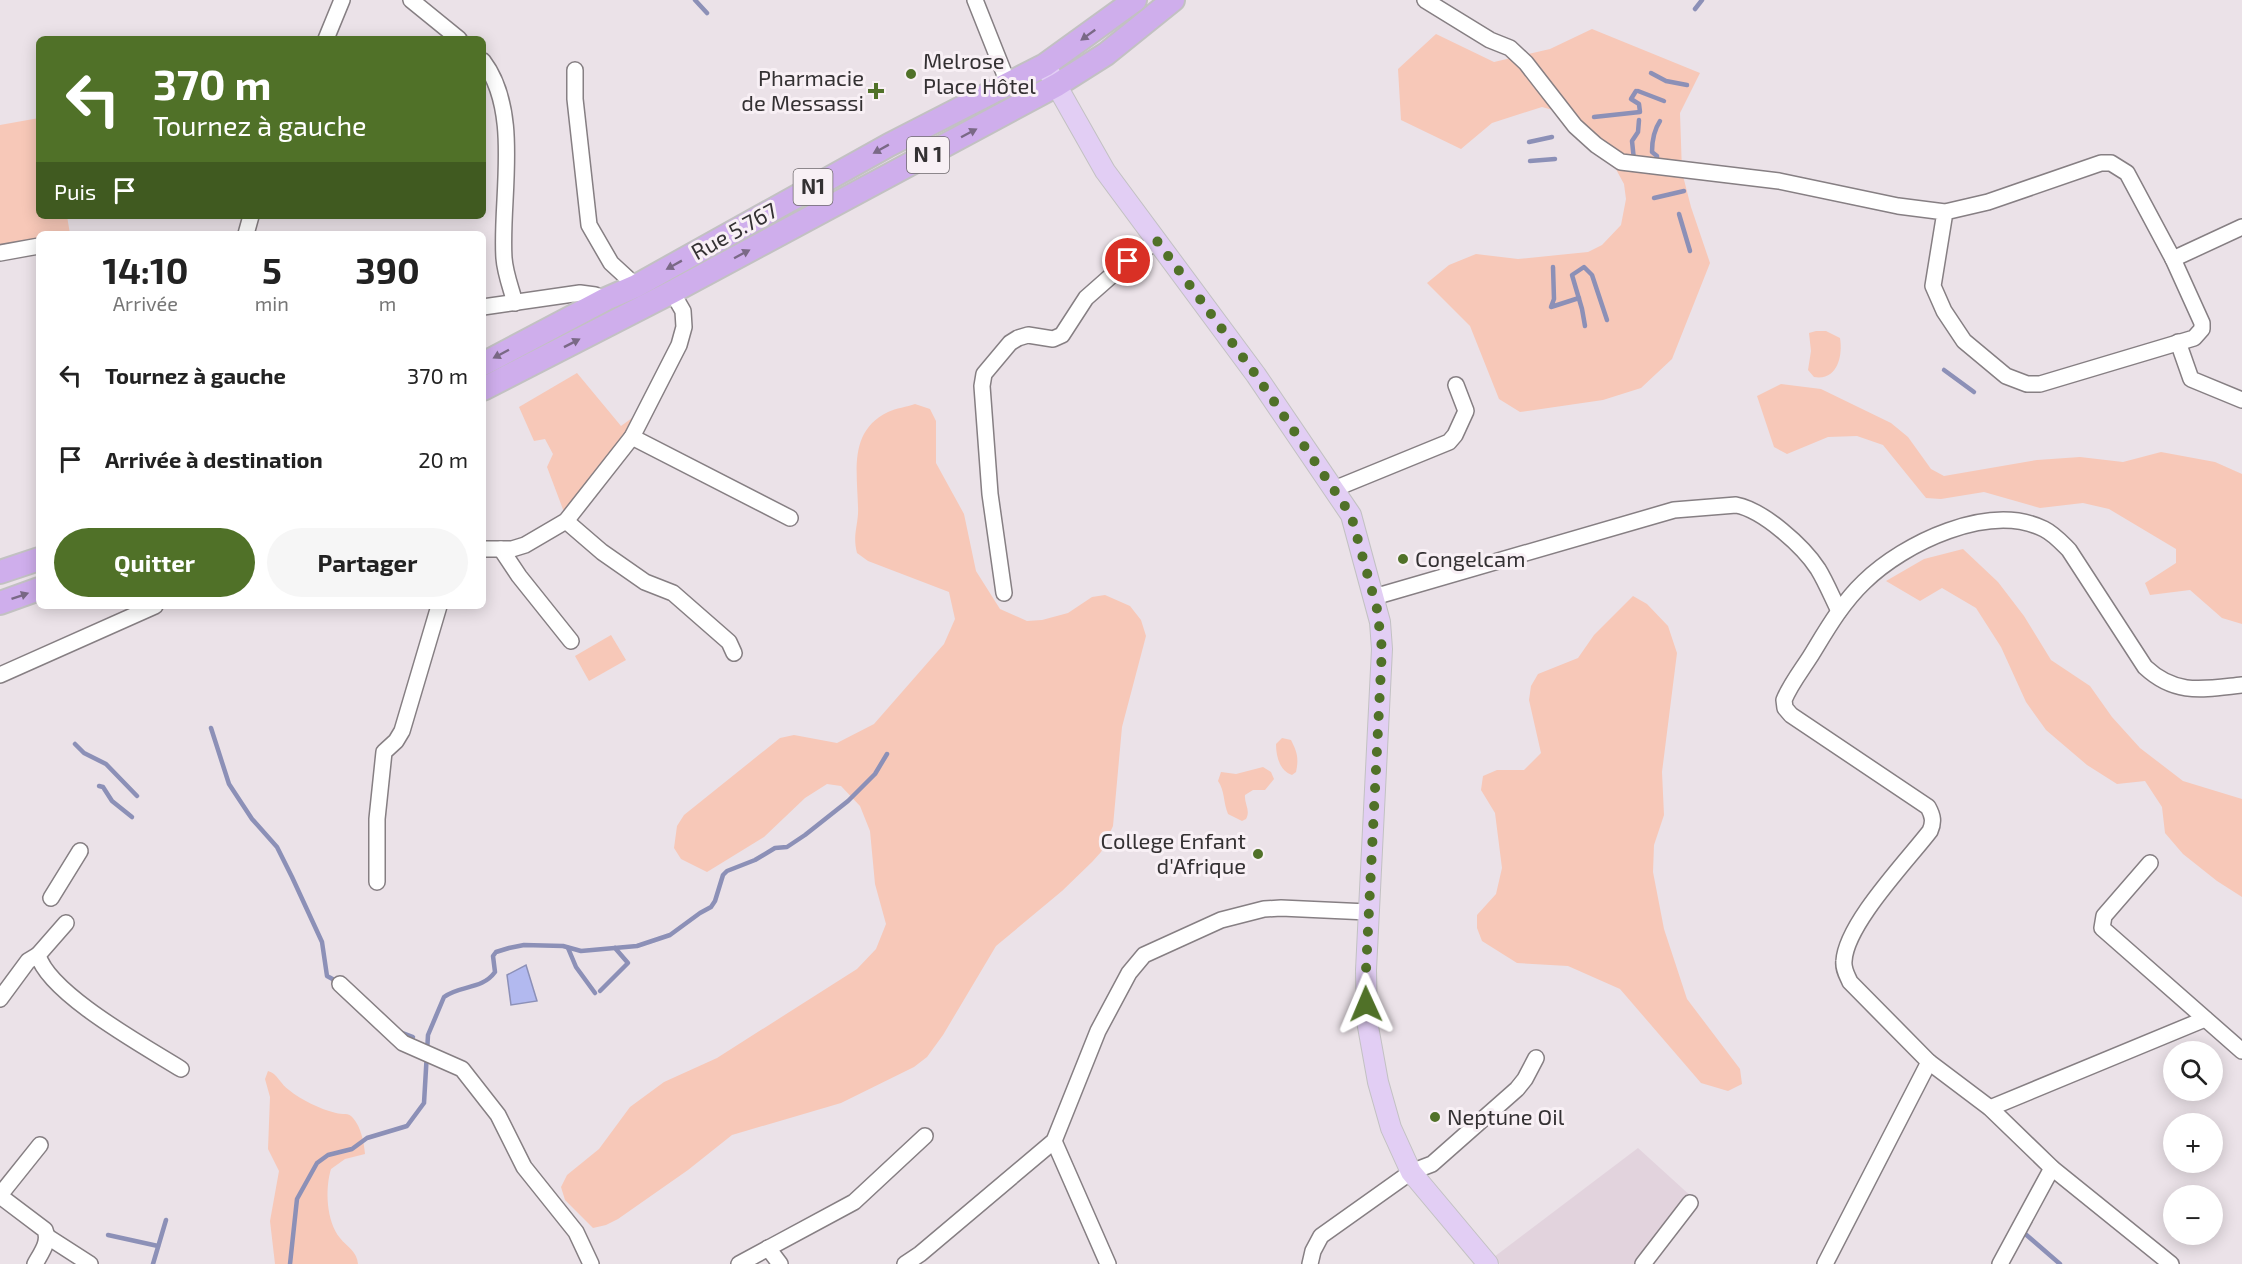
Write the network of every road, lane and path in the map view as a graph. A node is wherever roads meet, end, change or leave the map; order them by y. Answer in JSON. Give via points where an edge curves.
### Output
{"nodes":[{"id":1,"x":342,"y":0,"type":"edge"},
{"id":2,"x":411,"y":0,"type":"edge"},
{"id":3,"x":975,"y":0,"type":"edge"},
{"id":4,"x":1135,"y":0,"type":"edge"},
{"id":5,"x":1173,"y":0,"type":"edge"},
{"id":6,"x":1425,"y":0,"type":"edge"},
{"id":7,"x":327,"y":36,"type":"edge"},
{"id":8,"x":455,"y":36,"type":"edge"},
{"id":9,"x":1045,"y":65,"type":"junction"},
{"id":10,"x":486,"y":66,"type":"edge"},
{"id":11,"x":575,"y":70,"type":"dead end"},
{"id":12,"x":1008,"y":83,"type":"junction"},
{"id":13,"x":1057,"y":86,"type":"junction"},
{"id":14,"x":1946,"y":212,"type":"junction"},
{"id":15,"x":2242,"y":227,"type":"edge"},
{"id":16,"x":1157,"y":241,"type":"junction"},
{"id":17,"x":36,"y":247,"type":"edge"},
{"id":18,"x":0,"y":253,"type":"edge"},
{"id":19,"x":2173,"y":259,"type":"junction"},
{"id":20,"x":636,"y":286,"type":"junction"},
{"id":21,"x":672,"y":292,"type":"junction"},
{"id":22,"x":606,"y":299,"type":"junction"},
{"id":23,"x":515,"y":303,"type":"junction"},
{"id":24,"x":486,"y":307,"type":"edge"},
{"id":25,"x":2178,"y":342,"type":"junction"},
{"id":26,"x":486,"y":362,"type":"edge"},
{"id":27,"x":1456,"y":385,"type":"dead end"},
{"id":28,"x":486,"y":387,"type":"edge"},
{"id":29,"x":2242,"y":400,"type":"edge"},
{"id":30,"x":632,"y":437,"type":"junction"},
{"id":31,"x":1334,"y":489,"type":"junction"},
{"id":32,"x":790,"y":518,"type":"dead end"},
{"id":33,"x":566,"y":521,"type":"junction"},
{"id":34,"x":486,"y":549,"type":"edge"},
{"id":35,"x":501,"y":549,"type":"junction"},
{"id":36,"x":36,"y":560,"type":"edge"},
{"id":37,"x":0,"y":572,"type":"edge"},
{"id":38,"x":36,"y":590,"type":"edge"},
{"id":39,"x":1004,"y":593,"type":"dead end"},
{"id":40,"x":1374,"y":597,"type":"junction"},
{"id":41,"x":0,"y":603,"type":"edge"},
{"id":42,"x":148,"y":609,"type":"edge"},
{"id":43,"x":438,"y":609,"type":"edge"},
{"id":44,"x":1839,"y":611,"type":"junction"},
{"id":45,"x":571,"y":641,"type":"dead end"},
{"id":46,"x":735,"y":653,"type":"dead end"},
{"id":47,"x":0,"y":675,"type":"edge"},
{"id":48,"x":2242,"y":685,"type":"edge"},
{"id":49,"x":80,"y":851,"type":"dead end"},
{"id":50,"x":2150,"y":863,"type":"dead end"},
{"id":51,"x":377,"y":882,"type":"dead end"},
{"id":52,"x":51,"y":898,"type":"dead end"},
{"id":53,"x":1368,"y":912,"type":"junction"},
{"id":54,"x":66,"y":923,"type":"dead end"},
{"id":55,"x":38,"y":955,"type":"junction"},
{"id":56,"x":340,"y":984,"type":"dead end"},
{"id":57,"x":0,"y":999,"type":"edge"},
{"id":58,"x":2205,"y":1019,"type":"junction"},
{"id":59,"x":2242,"y":1051,"type":"edge"},
{"id":60,"x":1536,"y":1058,"type":"dead end"},
{"id":61,"x":1929,"y":1062,"type":"junction"},
{"id":62,"x":181,"y":1069,"type":"dead end"},
{"id":63,"x":1990,"y":1108,"type":"junction"},
{"id":64,"x":925,"y":1136,"type":"dead end"},
{"id":65,"x":1054,"y":1141,"type":"junction"},
{"id":66,"x":40,"y":1145,"type":"dead end"},
{"id":67,"x":2052,"y":1168,"type":"junction"},
{"id":68,"x":1411,"y":1172,"type":"junction"},
{"id":69,"x":0,"y":1195,"type":"edge"},
{"id":70,"x":1690,"y":1203,"type":"dead end"},
{"id":71,"x":48,"y":1237,"type":"junction"},
{"id":72,"x":768,"y":1248,"type":"junction"},
{"id":73,"x":35,"y":1264,"type":"edge"},
{"id":74,"x":90,"y":1264,"type":"edge"},
{"id":75,"x":591,"y":1264,"type":"edge"},
{"id":76,"x":739,"y":1264,"type":"edge"},
{"id":77,"x":780,"y":1264,"type":"edge"},
{"id":78,"x":905,"y":1264,"type":"edge"},
{"id":79,"x":1108,"y":1264,"type":"edge"},
{"id":80,"x":1310,"y":1264,"type":"edge"},
{"id":81,"x":1488,"y":1264,"type":"edge"},
{"id":82,"x":1643,"y":1264,"type":"edge"},
{"id":83,"x":1825,"y":1264,"type":"edge"},
{"id":84,"x":2000,"y":1264,"type":"edge"},
{"id":85,"x":2171,"y":1264,"type":"edge"}],
"edges":[{"from":1,"to":7,"type":"street"},
{"from":2,"to":8,"type":"street"},
{"from":3,"to":12,"type":"street"},
{"from":4,"to":9,"type":"highway","name":"Rue 5.767","number":"N1","one_way":true},
{"from":5,"to":13,"type":"highway","number":"N 1","via":[[1106,54]]},
{"from":6,"to":14,"type":"street","via":[[1510,48],[1575,126],[1621,162],[1779,181]]},
{"from":9,"to":12,"type":"highway","name":"Rue 5.767","number":"N1"},
{"from":9,"to":13,"type":"main road"},
{"from":10,"to":23,"type":"street","via":[[505,115],[504,259]]},
{"from":11,"to":20,"type":"street","via":[[589,225],[611,263]]},
{"from":12,"to":20,"type":"highway","name":"Rue 5.767","number":"N1","one_way":true,"via":[[888,145]]},
{"from":13,"to":16,"type":"main road","via":[[1105,171]]},
{"from":21,"to":13,"type":"highway","number":"N 1","one_way":true},
{"from":14,"to":19,"type":"street","via":[[2111,163],[2127,173]]},
{"from":14,"to":25,"type":"street","via":[[1933,286],[1964,341],[2006,376],[2040,384]]},
{"from":15,"to":19,"type":"street"},
{"from":16,"to":31,"type":"main road"},
{"from":16,"to":39,"type":"street","via":[[1086,298],[1062,335],[1053,339],[1028,335],[1018,338],[984,374],[990,494]]},
{"from":17,"to":18,"type":"street"},
{"from":19,"to":25,"type":"street","via":[[2202,323],[2194,338]]},
{"from":20,"to":22,"type":"highway","name":"Rue 5.767","number":"N1"},
{"from":28,"to":21,"type":"highway","number":"N 1","one_way":true},
{"from":21,"to":30,"type":"street","via":[[683,311],[682,336]]},
{"from":22,"to":23,"type":"street","via":[[580,293]]},
{"from":22,"to":26,"type":"highway","name":"Rue 5.767","number":"N1","one_way":true},
{"from":23,"to":24,"type":"street"},
{"from":25,"to":29,"type":"street","via":[[2191,380]]},
{"from":27,"to":31,"type":"street","via":[[1466,411],[1449,442]]},
{"from":30,"to":32,"type":"street"},
{"from":30,"to":33,"type":"street"},
{"from":31,"to":40,"type":"main road","via":[[1351,515]]},
{"from":33,"to":35,"type":"street","via":[[525,545]]},
{"from":33,"to":46,"type":"street","via":[[645,582],[673,593],[729,642]]},
{"from":34,"to":35,"type":"street"},
{"from":35,"to":45,"type":"street"},
{"from":36,"to":37,"type":"highway"},
{"from":41,"to":38,"type":"highway","one_way":true},
{"from":40,"to":44,"type":"street","via":[[1674,510],[1736,505],[1763,516],[1801,549],[1818,569]]},
{"from":40,"to":53,"type":"main road","via":[[1382,649]]},
{"from":42,"to":47,"type":"street"},
{"from":43,"to":51,"type":"street","via":[[402,730],[384,752],[381,765]]},
{"from":44,"to":48,"type":"street","via":[[1878,569],[1931,538],[1973,523],[2013,521],[2057,538],[2069,550],[2145,667],[2155,676],[2197,690]]},
{"from":44,"to":61,"type":"street","via":[[1787,693],[1785,708],[1928,807],[1932,816],[1930,831],[1868,909],[1849,941],[1843,963],[1850,982]]},
{"from":49,"to":52,"type":"street"},
{"from":50,"to":58,"type":"street","via":[[2104,916],[2102,927]]},
{"from":53,"to":65,"type":"street","via":[[1263,909],[1221,920],[1144,956],[1129,973],[1098,1031]]},
{"from":53,"to":68,"type":"main road","via":[[1367,1021],[1390,1128]]},
{"from":54,"to":55,"type":"street"},
{"from":55,"to":57,"type":"street","via":[[28,961]]},
{"from":55,"to":62,"type":"street","via":[[44,969],[89,1011]]},
{"from":56,"to":75,"type":"street","via":[[395,1036],[462,1069],[498,1115],[524,1167],[576,1232]]},
{"from":58,"to":59,"type":"street"},
{"from":58,"to":63,"type":"street"},
{"from":60,"to":68,"type":"street","via":[[1507,1099],[1432,1164]]},
{"from":61,"to":63,"type":"street"},
{"from":61,"to":83,"type":"street"},
{"from":63,"to":67,"type":"street"},
{"from":64,"to":72,"type":"street","via":[[854,1202]]},
{"from":65,"to":78,"type":"street"},
{"from":65,"to":79,"type":"street"},
{"from":66,"to":69,"type":"street"},
{"from":67,"to":84,"type":"street"},
{"from":67,"to":85,"type":"street"},
{"from":68,"to":80,"type":"street","via":[[1321,1236]]},
{"from":68,"to":81,"type":"main road"},
{"from":69,"to":71,"type":"street","via":[[36,1222]]},
{"from":70,"to":82,"type":"street"},
{"from":71,"to":73,"type":"street"},
{"from":71,"to":74,"type":"street"},
{"from":72,"to":76,"type":"street"},
{"from":72,"to":77,"type":"street"}]}
